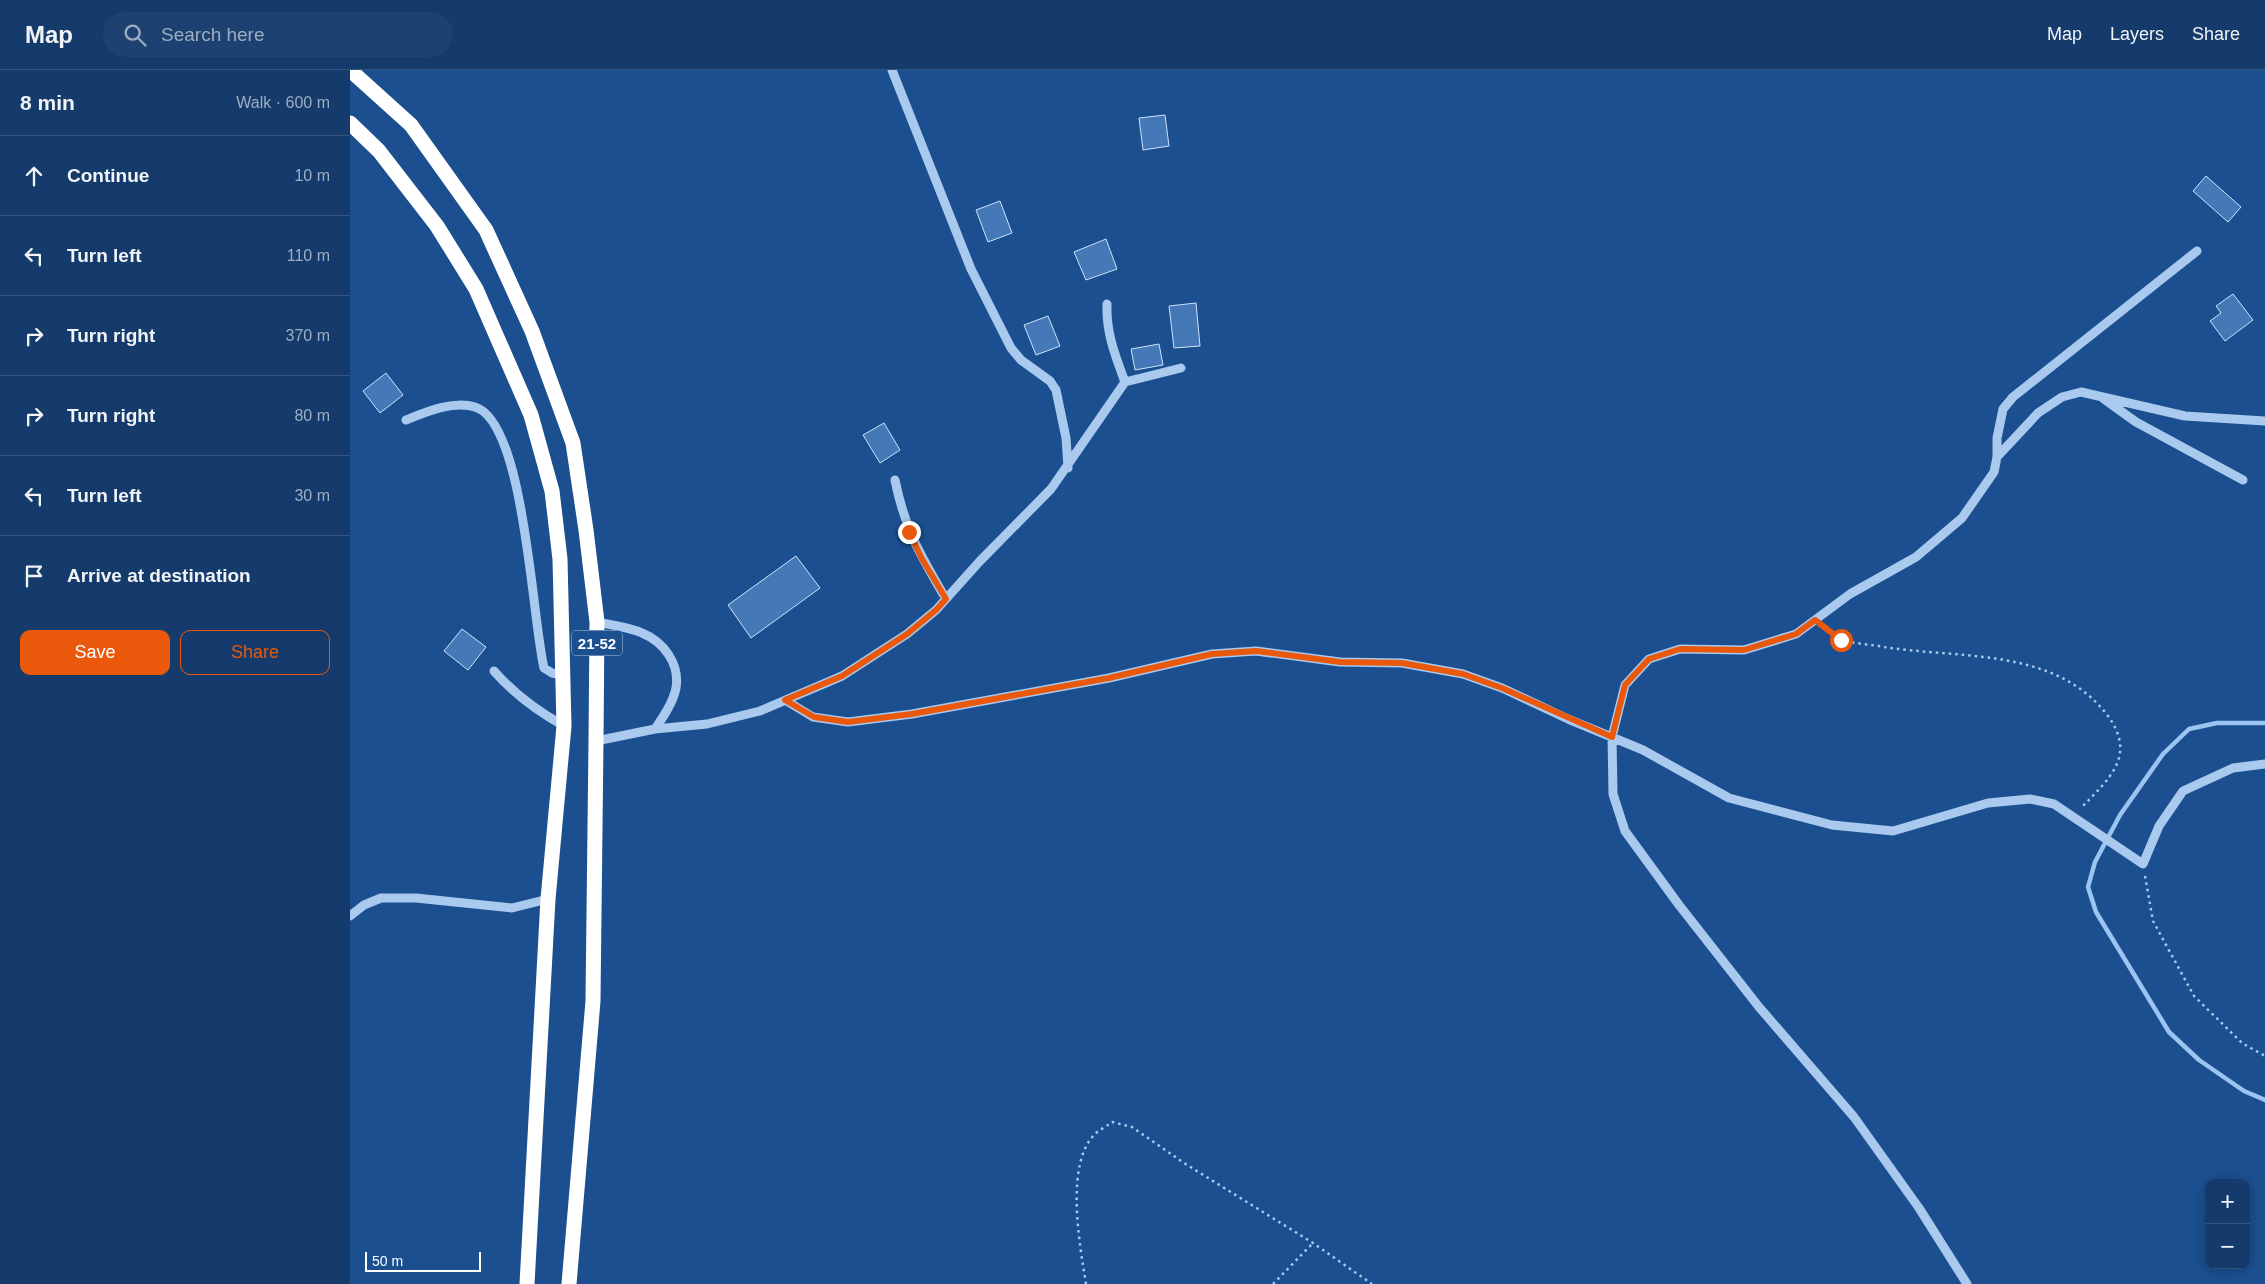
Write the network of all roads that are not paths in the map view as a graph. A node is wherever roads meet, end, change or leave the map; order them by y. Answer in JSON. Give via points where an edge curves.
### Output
{"nodes":[{"id":1,"x":350,"y":70,"type":"edge"},
{"id":2,"x":892,"y":70,"type":"edge"},
{"id":3,"x":350,"y":123,"type":"edge"},
{"id":4,"x":2197,"y":251,"type":"dead end"},
{"id":5,"x":1107,"y":304,"type":"dead end"},
{"id":6,"x":1181,"y":368,"type":"dead end"},
{"id":7,"x":1125,"y":382,"type":"junction"},
{"id":8,"x":2099,"y":396,"type":"junction"},
{"id":9,"x":406,"y":420,"type":"dead end"},
{"id":10,"x":2265,"y":421,"type":"edge"},
{"id":11,"x":1997,"y":457,"type":"junction"},
{"id":12,"x":1068,"y":468,"type":"junction"},
{"id":13,"x":896,"y":480,"type":"dead end"},
{"id":14,"x":2243,"y":480,"type":"dead end"},
{"id":15,"x":946,"y":599,"type":"junction"},
{"id":16,"x":597,"y":622,"type":"junction"},
{"id":17,"x":494,"y":671,"type":"dead end"},
{"id":18,"x":563,"y":675,"type":"junction"},
{"id":19,"x":785,"y":700,"type":"junction"},
{"id":20,"x":564,"y":726,"type":"junction"},
{"id":21,"x":655,"y":730,"type":"junction"},
{"id":22,"x":1612,"y":737,"type":"junction"},
{"id":23,"x":596,"y":741,"type":"junction"},
{"id":24,"x":2265,"y":764,"type":"edge"},
{"id":25,"x":548,"y":899,"type":"junction"},
{"id":26,"x":350,"y":916,"type":"edge"},
{"id":27,"x":528,"y":1284,"type":"edge"},
{"id":28,"x":569,"y":1284,"type":"edge"},
{"id":29,"x":1967,"y":1284,"type":"edge"}],
"edges":[{"from":1,"to":16,"type":"highway","number":"21-52","via":[[411,125],[486,230],[532,331],[573,443]]},
{"from":2,"to":12,"type":"street","via":[[970,269],[1011,348],[1056,390],[1066,438]]},
{"from":3,"to":18,"type":"highway","number":"21-52","via":[[379,151],[437,226],[476,289],[530,415],[552,491],[560,559]]},
{"from":4,"to":11,"type":"street","via":[[2014,396],[2003,409]]},
{"from":5,"to":7,"type":"street","via":[[1110,344]]},
{"from":6,"to":7,"type":"street"},
{"from":7,"to":12,"type":"street"},
{"from":8,"to":10,"type":"street","via":[[2185,416]]},
{"from":8,"to":11,"type":"street","via":[[2081,392],[2062,397],[2038,413]]},
{"from":8,"to":14,"type":"street","via":[[2136,422]]},
{"from":9,"to":18,"type":"street","via":[[459,404],[488,413],[498,427],[524,523],[539,650],[544,668],[552,674]]},
{"from":11,"to":22,"type":"street","via":[[1994,472],[1962,518],[1916,557],[1850,594],[1796,634],[1744,650],[1680,649],[1649,659],[1625,685]]},
{"from":12,"to":15,"type":"street","via":[[1052,490]]},
{"from":13,"to":15,"type":"street","via":[[909,532]]},
{"from":15,"to":19,"type":"street","via":[[907,634],[842,676]]},
{"from":16,"to":21,"type":"street","via":[[642,632],[662,645],[674,663],[676,688]]},
{"from":16,"to":23,"type":"highway","number":"21-52"},
{"from":17,"to":20,"type":"street","via":[[510,689],[540,713]]},
{"from":18,"to":20,"type":"highway","number":"21-52"},
{"from":19,"to":21,"type":"street","via":[[760,711],[707,724]]},
{"from":19,"to":22,"type":"street","via":[[814,717],[848,722],[912,714],[1109,678],[1212,654],[1256,651],[1340,662],[1402,663],[1463,674]]},
{"from":20,"to":25,"type":"highway","number":"21-52"},
{"from":21,"to":23,"type":"street"},
{"from":22,"to":24,"type":"street","via":[[1643,750],[1729,798],[1832,825],[1893,831],[1988,803],[2030,799],[2054,804],[2143,864],[2159,826],[2182,791],[2233,768]]},
{"from":22,"to":29,"type":"street","via":[[1613,794],[1625,831],[1759,1007],[1854,1117],[1919,1208]]},
{"from":23,"to":28,"type":"highway","number":"21-52","via":[[593,1001]]},
{"from":25,"to":26,"type":"street","via":[[512,908],[416,898],[381,898]]},
{"from":25,"to":27,"type":"highway","number":"21-52"}]}
